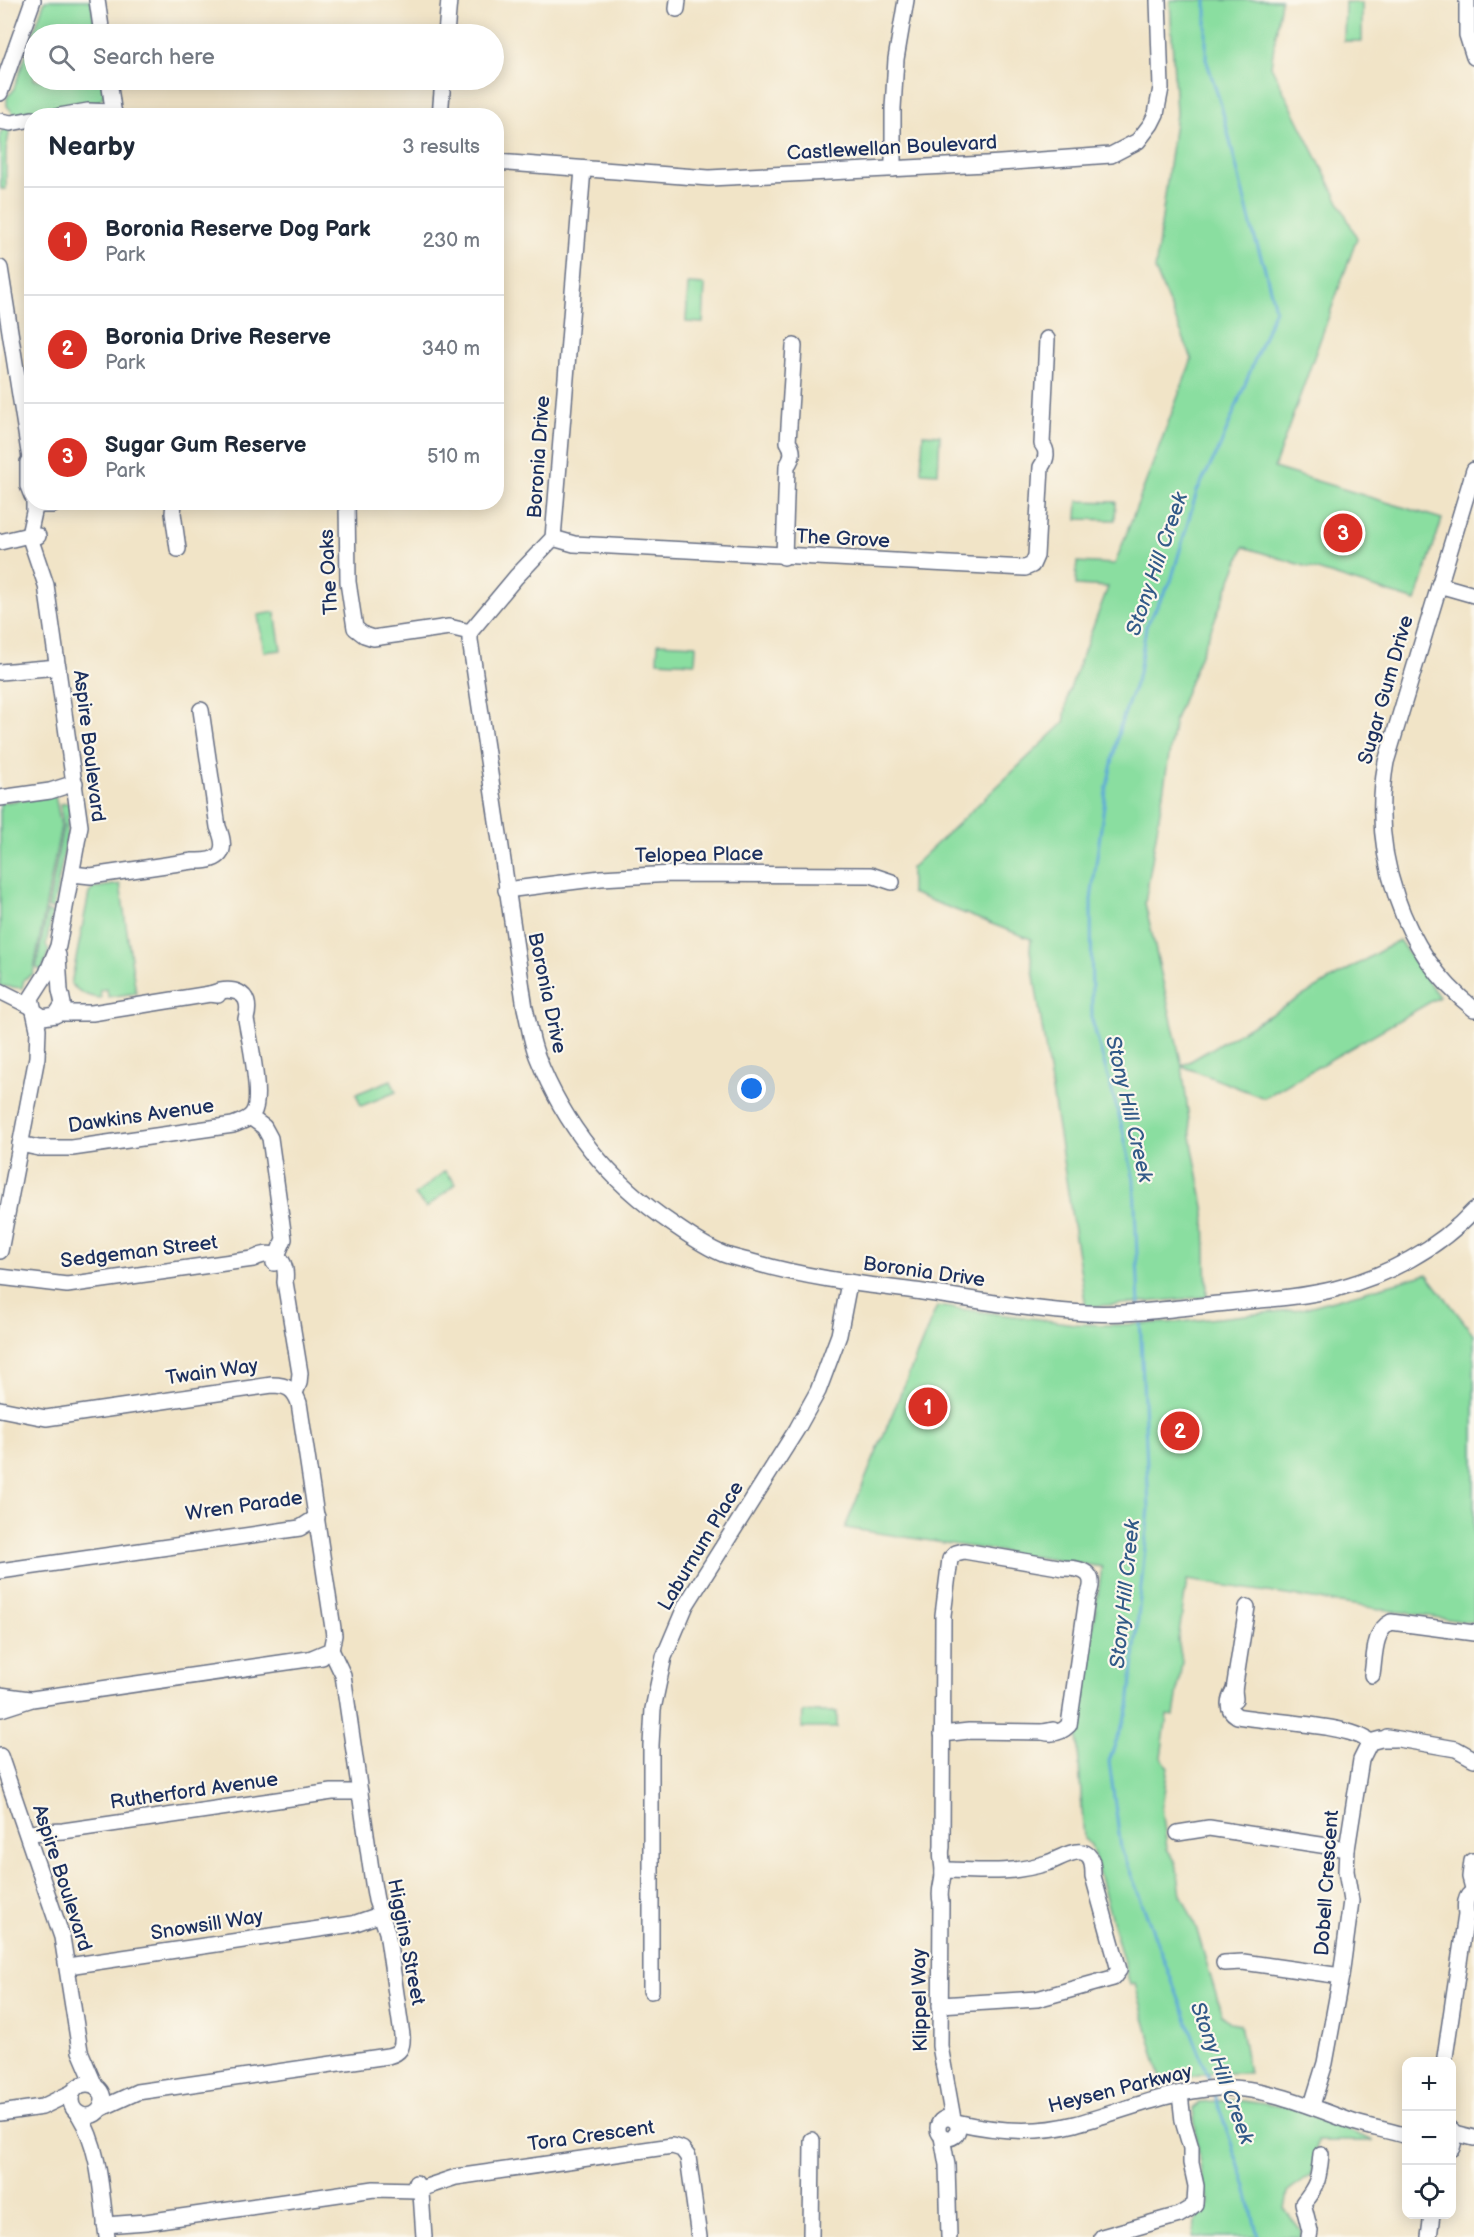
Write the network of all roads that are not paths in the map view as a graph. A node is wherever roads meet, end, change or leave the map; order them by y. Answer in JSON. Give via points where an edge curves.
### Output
{"nodes":[{"id":1,"x":33,"y":0,"type":"edge"},
{"id":2,"x":97,"y":0,"type":"edge"},
{"id":3,"x":449,"y":0,"type":"edge"},
{"id":4,"x":906,"y":0,"type":"edge"},
{"id":5,"x":1158,"y":0,"type":"edge"},
{"id":6,"x":1467,"y":0,"type":"edge"},
{"id":7,"x":24,"y":24,"type":"edge"},
{"id":8,"x":101,"y":24,"type":"edge"},
{"id":9,"x":447,"y":24,"type":"edge"},
{"id":10,"x":24,"y":25,"type":"edge"},
{"id":11,"x":1474,"y":57,"type":"edge"},
{"id":12,"x":111,"y":90,"type":"edge"},
{"id":13,"x":442,"y":90,"type":"edge"},
{"id":14,"x":0,"y":93,"type":"edge"},
{"id":15,"x":114,"y":108,"type":"edge"},
{"id":16,"x":441,"y":108,"type":"edge"},
{"id":17,"x":0,"y":113,"type":"edge"},
{"id":18,"x":24,"y":119,"type":"edge"},
{"id":19,"x":0,"y":121,"type":"edge"},
{"id":20,"x":24,"y":121,"type":"edge"},
{"id":21,"x":504,"y":163,"type":"edge"},
{"id":22,"x":583,"y":169,"type":"junction"},
{"id":23,"x":893,"y":169,"type":"junction"},
{"id":24,"x":0,"y":268,"type":"edge"},
{"id":25,"x":2,"y":304,"type":"edge"},
{"id":26,"x":1047,"y":339,"type":"dead end"},
{"id":27,"x":794,"y":346,"type":"dead end"},
{"id":28,"x":24,"y":435,"type":"edge"},
{"id":29,"x":1474,"y":470,"type":"edge"},
{"id":30,"x":36,"y":510,"type":"edge"},
{"id":31,"x":172,"y":510,"type":"edge"},
{"id":32,"x":347,"y":510,"type":"edge"},
{"id":33,"x":33,"y":538,"type":"junction"},
{"id":34,"x":553,"y":538,"type":"junction"},
{"id":35,"x":4,"y":542,"type":"edge"},
{"id":36,"x":178,"y":549,"type":"dead end"},
{"id":37,"x":784,"y":556,"type":"junction"},
{"id":38,"x":1439,"y":585,"type":"junction"},
{"id":39,"x":1474,"y":595,"type":"edge"},
{"id":40,"x":470,"y":632,"type":"junction"},
{"id":41,"x":57,"y":663,"type":"junction"},
{"id":42,"x":0,"y":672,"type":"edge"},
{"id":43,"x":201,"y":710,"type":"dead end"},
{"id":44,"x":75,"y":788,"type":"junction"},
{"id":45,"x":0,"y":798,"type":"edge"},
{"id":46,"x":73,"y":870,"type":"junction"},
{"id":47,"x":891,"y":882,"type":"dead end"},
{"id":48,"x":506,"y":890,"type":"junction"},
{"id":49,"x":58,"y":946,"type":"junction"},
{"id":50,"x":37,"y":989,"type":"junction"},
{"id":51,"x":0,"y":991,"type":"edge"},
{"id":52,"x":60,"y":993,"type":"junction"},
{"id":53,"x":33,"y":1009,"type":"junction"},
{"id":54,"x":1474,"y":1009,"type":"edge"},
{"id":55,"x":104,"y":1010,"type":"junction"},
{"id":56,"x":56,"y":1015,"type":"junction"},
{"id":57,"x":37,"y":1057,"type":"junction"},
{"id":58,"x":253,"y":1119,"type":"junction"},
{"id":59,"x":21,"y":1141,"type":"junction"},
{"id":60,"x":1474,"y":1210,"type":"edge"},
{"id":61,"x":0,"y":1251,"type":"edge"},
{"id":62,"x":276,"y":1260,"type":"junction"},
{"id":63,"x":0,"y":1270,"type":"edge"},
{"id":64,"x":0,"y":1277,"type":"edge"},
{"id":65,"x":30,"y":1280,"type":"junction"},
{"id":66,"x":849,"y":1283,"type":"junction"},
{"id":67,"x":291,"y":1390,"type":"junction"},
{"id":68,"x":3,"y":1411,"type":"edge"},
{"id":69,"x":317,"y":1518,"type":"junction"},
{"id":70,"x":0,"y":1562,"type":"edge"},
{"id":71,"x":0,"y":1571,"type":"edge"},
{"id":72,"x":1247,"y":1607,"type":"dead end"},
{"id":73,"x":1474,"y":1633,"type":"edge"},
{"id":74,"x":333,"y":1653,"type":"junction"},
{"id":75,"x":1372,"y":1675,"type":"dead end"},
{"id":76,"x":0,"y":1704,"type":"edge"},
{"id":77,"x":942,"y":1731,"type":"junction"},
{"id":78,"x":1367,"y":1739,"type":"junction"},
{"id":79,"x":0,"y":1756,"type":"edge"},
{"id":80,"x":1474,"y":1759,"type":"edge"},
{"id":81,"x":359,"y":1788,"type":"junction"},
{"id":82,"x":6,"y":1792,"type":"edge"},
{"id":83,"x":1178,"y":1833,"type":"dead end"},
{"id":84,"x":28,"y":1838,"type":"junction"},
{"id":85,"x":1347,"y":1849,"type":"junction"},
{"id":86,"x":1472,"y":1861,"type":"dead end"},
{"id":87,"x":947,"y":1872,"type":"junction"},
{"id":88,"x":1474,"y":1892,"type":"edge"},
{"id":89,"x":1474,"y":1899,"type":"edge"},
{"id":90,"x":1466,"y":1915,"type":"junction"},
{"id":91,"x":384,"y":1919,"type":"junction"},
{"id":92,"x":1224,"y":1963,"type":"dead end"},
{"id":93,"x":68,"y":1966,"type":"junction"},
{"id":94,"x":1341,"y":1977,"type":"junction"},
{"id":95,"x":651,"y":1991,"type":"dead end"},
{"id":96,"x":940,"y":2003,"type":"junction"},
{"id":97,"x":80,"y":2051,"type":"junction"},
{"id":98,"x":1444,"y":2057,"type":"dead end"},
{"id":99,"x":96,"y":2087,"type":"junction"},
{"id":100,"x":74,"y":2091,"type":"junction"},
{"id":101,"x":137,"y":2092,"type":"junction"},
{"id":102,"x":1176,"y":2095,"type":"junction"},
{"id":103,"x":1310,"y":2105,"type":"junction"},
{"id":104,"x":42,"y":2107,"type":"junction"},
{"id":105,"x":101,"y":2109,"type":"junction"},
{"id":106,"x":0,"y":2113,"type":"edge"},
{"id":107,"x":77,"y":2113,"type":"junction"},
{"id":108,"x":951,"y":2128,"type":"junction"},
{"id":109,"x":1402,"y":2134,"type":"edge"},
{"id":110,"x":1474,"y":2138,"type":"edge"},
{"id":111,"x":1456,"y":2139,"type":"edge"},
{"id":112,"x":812,"y":2140,"type":"dead end"},
{"id":113,"x":94,"y":2148,"type":"junction"},
{"id":114,"x":1321,"y":2154,"type":"dead end"},
{"id":115,"x":417,"y":2188,"type":"junction"},
{"id":116,"x":1431,"y":2219,"type":"edge"},
{"id":117,"x":106,"y":2231,"type":"edge"},
{"id":118,"x":699,"y":2235,"type":"edge"},
{"id":119,"x":424,"y":2237,"type":"edge"},
{"id":120,"x":811,"y":2237,"type":"edge"},
{"id":121,"x":949,"y":2237,"type":"edge"},
{"id":122,"x":1102,"y":2237,"type":"edge"},
{"id":123,"x":1309,"y":2237,"type":"edge"},
{"id":124,"x":1429,"y":2237,"type":"edge"}],
"edges":[{"from":1,"to":7,"type":"street"},
{"from":2,"to":8,"type":"street"},
{"from":3,"to":9,"type":"street"},
{"from":4,"to":23,"type":"street","via":[[896,59]]},
{"from":5,"to":23,"type":"street","name":"Castlewellan Boulevard","via":[[1160,101],[1151,124],[1131,146],[1100,158]]},
{"from":6,"to":11,"type":"street","via":[[1467,35]]},
{"from":10,"to":14,"type":"street"},
{"from":12,"to":15,"type":"street"},
{"from":13,"to":16,"type":"street"},
{"from":17,"to":18,"type":"street"},
{"from":19,"to":20,"type":"street"},
{"from":21,"to":22,"type":"street","name":"Castlewellan Boulevard"},
{"from":22,"to":23,"type":"street","name":"Castlewellan Boulevard","via":[[709,178]]},
{"from":22,"to":34,"type":"street","name":"Boronia Drive"},
{"from":24,"to":25,"type":"street","name":"Aspire Boulevard"},
{"from":25,"to":28,"type":"street","name":"Aspire Boulevard"},
{"from":26,"to":37,"type":"street","name":"The Grove","via":[[1042,444],[1046,456],[1041,467],[1036,556],[1032,566]]},
{"from":27,"to":37,"type":"street","via":[[788,442],[792,454],[788,466]]},
{"from":29,"to":38,"type":"street","name":"Sugar Gum Drive"},
{"from":30,"to":33,"type":"street","name":"Aspire Boulevard"},
{"from":31,"to":36,"type":"street"},
{"from":32,"to":40,"type":"street","name":"The Oaks","via":[[348,582],[355,628],[373,638],[449,627]]},
{"from":33,"to":35,"type":"street"},
{"from":33,"to":41,"type":"street","name":"Aspire Boulevard","via":[[46,556],[45,585]]},
{"from":34,"to":37,"type":"street","name":"The Grove","via":[[574,544]]},
{"from":34,"to":40,"type":"street","name":"Boronia Drive"},
{"from":38,"to":39,"type":"street"},
{"from":38,"to":54,"type":"street","name":"Sugar Gum Drive","via":[[1386,762],[1382,827],[1392,887],[1422,951],[1443,979]]},
{"from":40,"to":48,"type":"street","name":"Boronia Drive"},
{"from":41,"to":42,"type":"street"},
{"from":41,"to":44,"type":"street","name":"Aspire Boulevard"},
{"from":43,"to":46,"type":"street","via":[[218,827],[214,849],[193,861],[105,874]]},
{"from":44,"to":45,"type":"street"},
{"from":44,"to":46,"type":"street","name":"Aspire Boulevard","via":[[80,826]]},
{"from":46,"to":49,"type":"street","name":"Aspire Boulevard"},
{"from":47,"to":48,"type":"street","name":"Telopea Place","via":[[871,875],[672,874]]},
{"from":48,"to":66,"type":"street","name":"Boronia Drive","via":[[525,1008],[537,1055],[564,1112],[591,1152],[646,1207],[723,1254]]},
{"from":49,"to":50,"type":"street","name":"Aspire Boulevard"},
{"from":49,"to":52,"type":"street","name":"Aspire Boulevard"},
{"from":50,"to":51,"type":"street"},
{"from":50,"to":52,"type":"street","via":[[52,986]]},
{"from":50,"to":53,"type":"street","via":[[31,998]]},
{"from":51,"to":53,"type":"street"},
{"from":52,"to":55,"type":"street","via":[[87,1007]]},
{"from":52,"to":56,"type":"street","via":[[63,1004]]},
{"from":53,"to":56,"type":"street","via":[[43,1017]]},
{"from":53,"to":57,"type":"street","via":[[38,1029]]},
{"from":55,"to":56,"type":"street"},
{"from":55,"to":58,"type":"street","via":[[210,994],[237,1000],[246,1019],[257,1092]]},
{"from":56,"to":57,"type":"street"},
{"from":57,"to":59,"type":"street"},
{"from":58,"to":59,"type":"street","name":"Dawkins Avenue","via":[[72,1148]]},
{"from":58,"to":62,"type":"street","via":[[270,1138],[284,1239]]},
{"from":59,"to":61,"type":"street"},
{"from":60,"to":66,"type":"street","name":"Boronia Drive","via":[[1456,1229],[1376,1276],[1305,1294],[1114,1314],[1051,1311]]},
{"from":62,"to":65,"type":"street","name":"Sedgeman Street","via":[[264,1254],[72,1285]]},
{"from":62,"to":67,"type":"street","via":[[285,1267],[297,1363]]},
{"from":63,"to":65,"type":"street","name":"Sedgeman Street"},
{"from":64,"to":65,"type":"street","name":"Sedgeman Street"},
{"from":66,"to":95,"type":"street","name":"Laburnum Place","via":[[839,1335],[818,1391],[686,1605],[664,1657],[653,1709],[651,1745]]},
{"from":67,"to":68,"type":"street","name":"Twain Way","via":[[272,1385],[46,1418]]},
{"from":67,"to":69,"type":"street","via":[[299,1403]]},
{"from":69,"to":70,"type":"street","name":"Wren Parade"},
{"from":69,"to":71,"type":"street","name":"Wren Parade","via":[[300,1528]]},
{"from":69,"to":74,"type":"street","via":[[329,1539],[344,1637],[339,1653]]},
{"from":72,"to":78,"type":"street","via":[[1234,1690],[1237,1706],[1256,1718]]},
{"from":73,"to":75,"type":"street","via":[[1391,1622],[1378,1636]]},
{"from":74,"to":76,"type":"street"},
{"from":74,"to":81,"type":"street","name":"Higgins Street","via":[[343,1675]]},
{"from":77,"to":77,"type":"street","via":[[1043,1732],[1060,1726],[1070,1708],[1091,1583],[1084,1570],[976,1555],[957,1560],[948,1580],[943,1615]]},
{"from":77,"to":87,"type":"street","via":[[942,1847]]},
{"from":78,"to":80,"type":"street","via":[[1394,1739],[1456,1749]]},
{"from":78,"to":85,"type":"street","name":"Dobell Crescent"},
{"from":79,"to":82,"type":"street","name":"Aspire Boulevard"},
{"from":81,"to":84,"type":"street","name":"Rutherford Avenue"},
{"from":81,"to":91,"type":"street","name":"Higgins Street","via":[[375,1895]]},
{"from":82,"to":84,"type":"street","name":"Aspire Boulevard"},
{"from":83,"to":85,"type":"street","via":[[1209,1828]]},
{"from":84,"to":93,"type":"street","name":"Aspire Boulevard","via":[[63,1937]]},
{"from":85,"to":94,"type":"street","name":"Dobell Crescent","via":[[1351,1901]]},
{"from":86,"to":88,"type":"street","via":[[1470,1877]]},
{"from":87,"to":96,"type":"street","name":"Klippel Way","via":[[941,1902]]},
{"from":87,"to":96,"type":"street","via":[[1018,1871],[1060,1859],[1081,1859],[1094,1876],[1119,1970],[1117,1976],[1037,2000]]},
{"from":88,"to":90,"type":"street","via":[[1466,1899]]},
{"from":89,"to":90,"type":"street"},
{"from":90,"to":98,"type":"street"},
{"from":91,"to":93,"type":"street","name":"Snowsill Way"},
{"from":91,"to":101,"type":"street","name":"Higgins Street","via":[[402,2036],[397,2053]]},
{"from":92,"to":94,"type":"street","via":[[1243,1962]]},
{"from":93,"to":97,"type":"street","name":"Aspire Boulevard"},
{"from":94,"to":103,"type":"street","name":"Dobell Crescent","via":[[1325,2063]]},
{"from":96,"to":108,"type":"street","name":"Klippel Way","via":[[940,2046]]},
{"from":97,"to":99,"type":"street","name":"Aspire Boulevard"},
{"from":97,"to":100,"type":"street","name":"Aspire Boulevard"},
{"from":99,"to":100,"type":"street","via":[[84,2084]]},
{"from":99,"to":101,"type":"street","name":"Higgins Street"},
{"from":99,"to":105,"type":"street","via":[[103,2099]]},
{"from":100,"to":104,"type":"street"},
{"from":100,"to":107,"type":"street","via":[[70,2103]]},
{"from":101,"to":105,"type":"street","name":"Higgins Street"},
{"from":102,"to":103,"type":"street","name":"Heysen Parkway","via":[[1228,2088],[1270,2093]]},
{"from":102,"to":108,"type":"street","name":"Heysen Parkway","via":[[1041,2130]]},
{"from":102,"to":122,"type":"street","via":[[1191,2148],[1194,2204],[1179,2215]]},
{"from":103,"to":109,"type":"street","name":"Heysen Parkway"},
{"from":104,"to":106,"type":"street"},
{"from":104,"to":107,"type":"street"},
{"from":105,"to":107,"type":"street","via":[[92,2116]]},
{"from":105,"to":113,"type":"street"},
{"from":107,"to":113,"type":"street"},
{"from":108,"to":121,"type":"street","via":[[947,2165]]},
{"from":110,"to":111,"type":"street"},
{"from":112,"to":120,"type":"street"},
{"from":113,"to":117,"type":"street"},
{"from":114,"to":123,"type":"street","via":[[1316,2187],[1303,2203]]},
{"from":115,"to":117,"type":"street","name":"Tora Crescent","via":[[392,2182],[374,2189]]},
{"from":115,"to":118,"type":"street","name":"Tora Crescent","via":[[440,2176],[679,2147],[689,2162]]},
{"from":115,"to":119,"type":"street"},
{"from":116,"to":124,"type":"street"}]}
